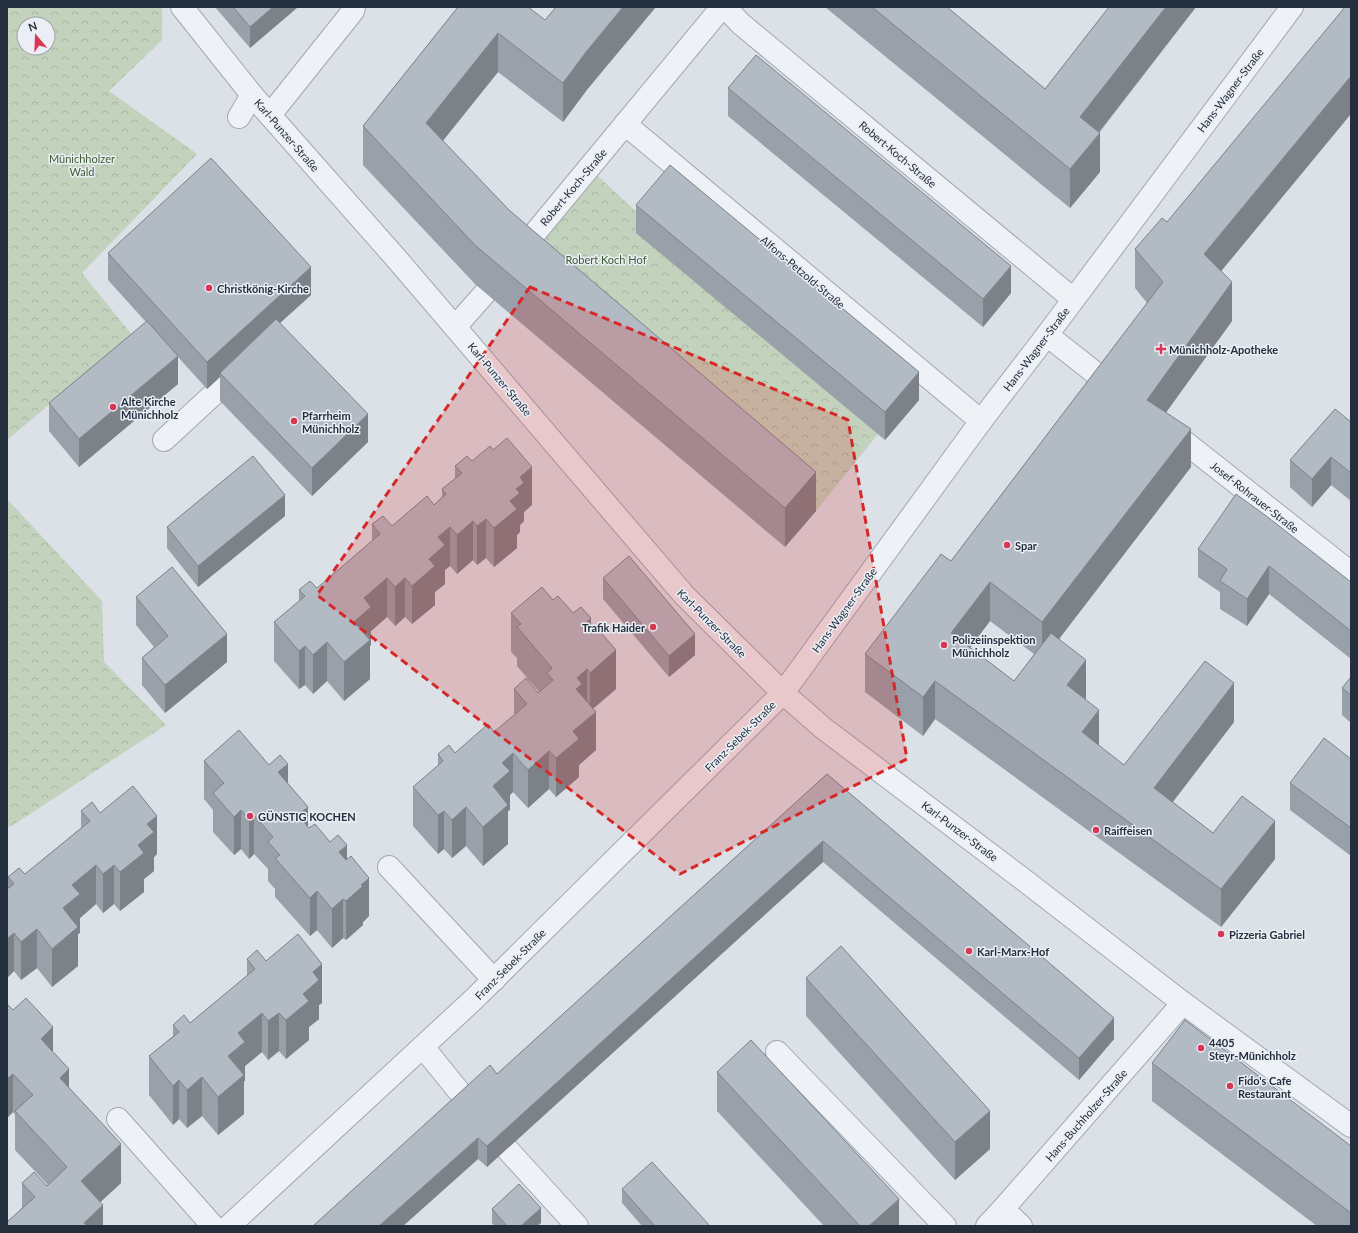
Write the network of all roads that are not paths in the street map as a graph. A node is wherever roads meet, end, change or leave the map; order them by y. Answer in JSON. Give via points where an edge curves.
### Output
{"nodes":[{"id":1,"x":182,"y":7,"type":"edge"},
{"id":2,"x":354,"y":7,"type":"edge"},
{"id":3,"x":723,"y":7,"type":"edge"},
{"id":4,"x":1292,"y":7,"type":"edge"},
{"id":5,"x":252,"y":95,"type":"junction"},
{"id":6,"x":270,"y":115,"type":"junction"},
{"id":7,"x":239,"y":117,"type":"dead end"},
{"id":8,"x":625,"y":124,"type":"junction"},
{"id":9,"x":516,"y":256,"type":"edge"},
{"id":10,"x":486,"y":292,"type":"dead end"},
{"id":11,"x":1074,"y":299,"type":"junction"},
{"id":12,"x":455,"y":327,"type":"junction"},
{"id":13,"x":1047,"y":335,"type":"junction"},
{"id":14,"x":253,"y":356,"type":"edge"},
{"id":15,"x":1113,"y":386,"type":"edge"},
{"id":16,"x":981,"y":421,"type":"junction"},
{"id":17,"x":1159,"y":422,"type":"edge"},
{"id":18,"x":164,"y":440,"type":"dead end"},
{"id":19,"x":1351,"y":572,"type":"edge"},
{"id":20,"x":783,"y":693,"type":"junction"},
{"id":21,"x":389,"y":867,"type":"dead end"},
{"id":22,"x":494,"y":980,"type":"junction"},
{"id":23,"x":1183,"y":1003,"type":"junction"},
{"id":24,"x":423,"y":1047,"type":"junction"},
{"id":25,"x":777,"y":1052,"type":"dead end"},
{"id":26,"x":470,"y":1105,"type":"edge"},
{"id":27,"x":118,"y":1119,"type":"dead end"},
{"id":28,"x":1351,"y":1126,"type":"edge"},
{"id":29,"x":507,"y":1149,"type":"edge"},
{"id":30,"x":1004,"y":1209,"type":"junction"},
{"id":31,"x":213,"y":1226,"type":"edge"},
{"id":32,"x":229,"y":1226,"type":"edge"},
{"id":33,"x":577,"y":1226,"type":"edge"},
{"id":34,"x":945,"y":1226,"type":"edge"},
{"id":35,"x":987,"y":1226,"type":"edge"},
{"id":36,"x":1021,"y":1226,"type":"edge"}],
"edges":[{"from":1,"to":5,"type":"street","name":"Karl-Punzer-Straße"},
{"from":2,"to":6,"type":"street"},
{"from":3,"to":8,"type":"street","name":"Robert-Koch-Straße"},
{"from":3,"to":11,"type":"street","name":"Robert-Koch-Straße"},
{"from":4,"to":11,"type":"street","name":"Hans-Wagner-Straße"},
{"from":5,"to":6,"type":"street","name":"Karl-Punzer-Straße"},
{"from":5,"to":7,"type":"street"},
{"from":6,"to":12,"type":"street","name":"Karl-Punzer-Straße"},
{"from":8,"to":9,"type":"street","name":"Robert-Koch-Straße"},
{"from":8,"to":16,"type":"street","name":"Alfons-Petzold-Straße"},
{"from":10,"to":12,"type":"street"},
{"from":11,"to":13,"type":"street","name":"Hans-Wagner-Straße"},
{"from":12,"to":20,"type":"street","name":"Karl-Punzer-Straße","via":[[684,595]]},
{"from":13,"to":15,"type":"street"},
{"from":13,"to":16,"type":"street","name":"Hans-Wagner-Straße"},
{"from":14,"to":18,"type":"street"},
{"from":16,"to":20,"type":"street","name":"Hans-Wagner-Straße"},
{"from":17,"to":19,"type":"street","name":"Josef-Rohrauer-Straße"},
{"from":20,"to":22,"type":"street","name":"Franz-Sebek-Straße"},
{"from":20,"to":23,"type":"street","name":"Karl-Punzer-Straße","via":[[823,728]]},
{"from":21,"to":22,"type":"street"},
{"from":22,"to":24,"type":"street","name":"Franz-Sebek-Straße"},
{"from":23,"to":28,"type":"street","name":"Karl-Punzer-Straße"},
{"from":23,"to":30,"type":"street","name":"Hans-Buchholzer-Straße"},
{"from":24,"to":26,"type":"street"},
{"from":24,"to":32,"type":"street","name":"Franz-Sebek-Straße"},
{"from":25,"to":34,"type":"street"},
{"from":27,"to":31,"type":"street"},
{"from":29,"to":33,"type":"street"},
{"from":30,"to":35,"type":"street","name":"Hans-Buchholzer-Straße"},
{"from":30,"to":36,"type":"street"}]}
